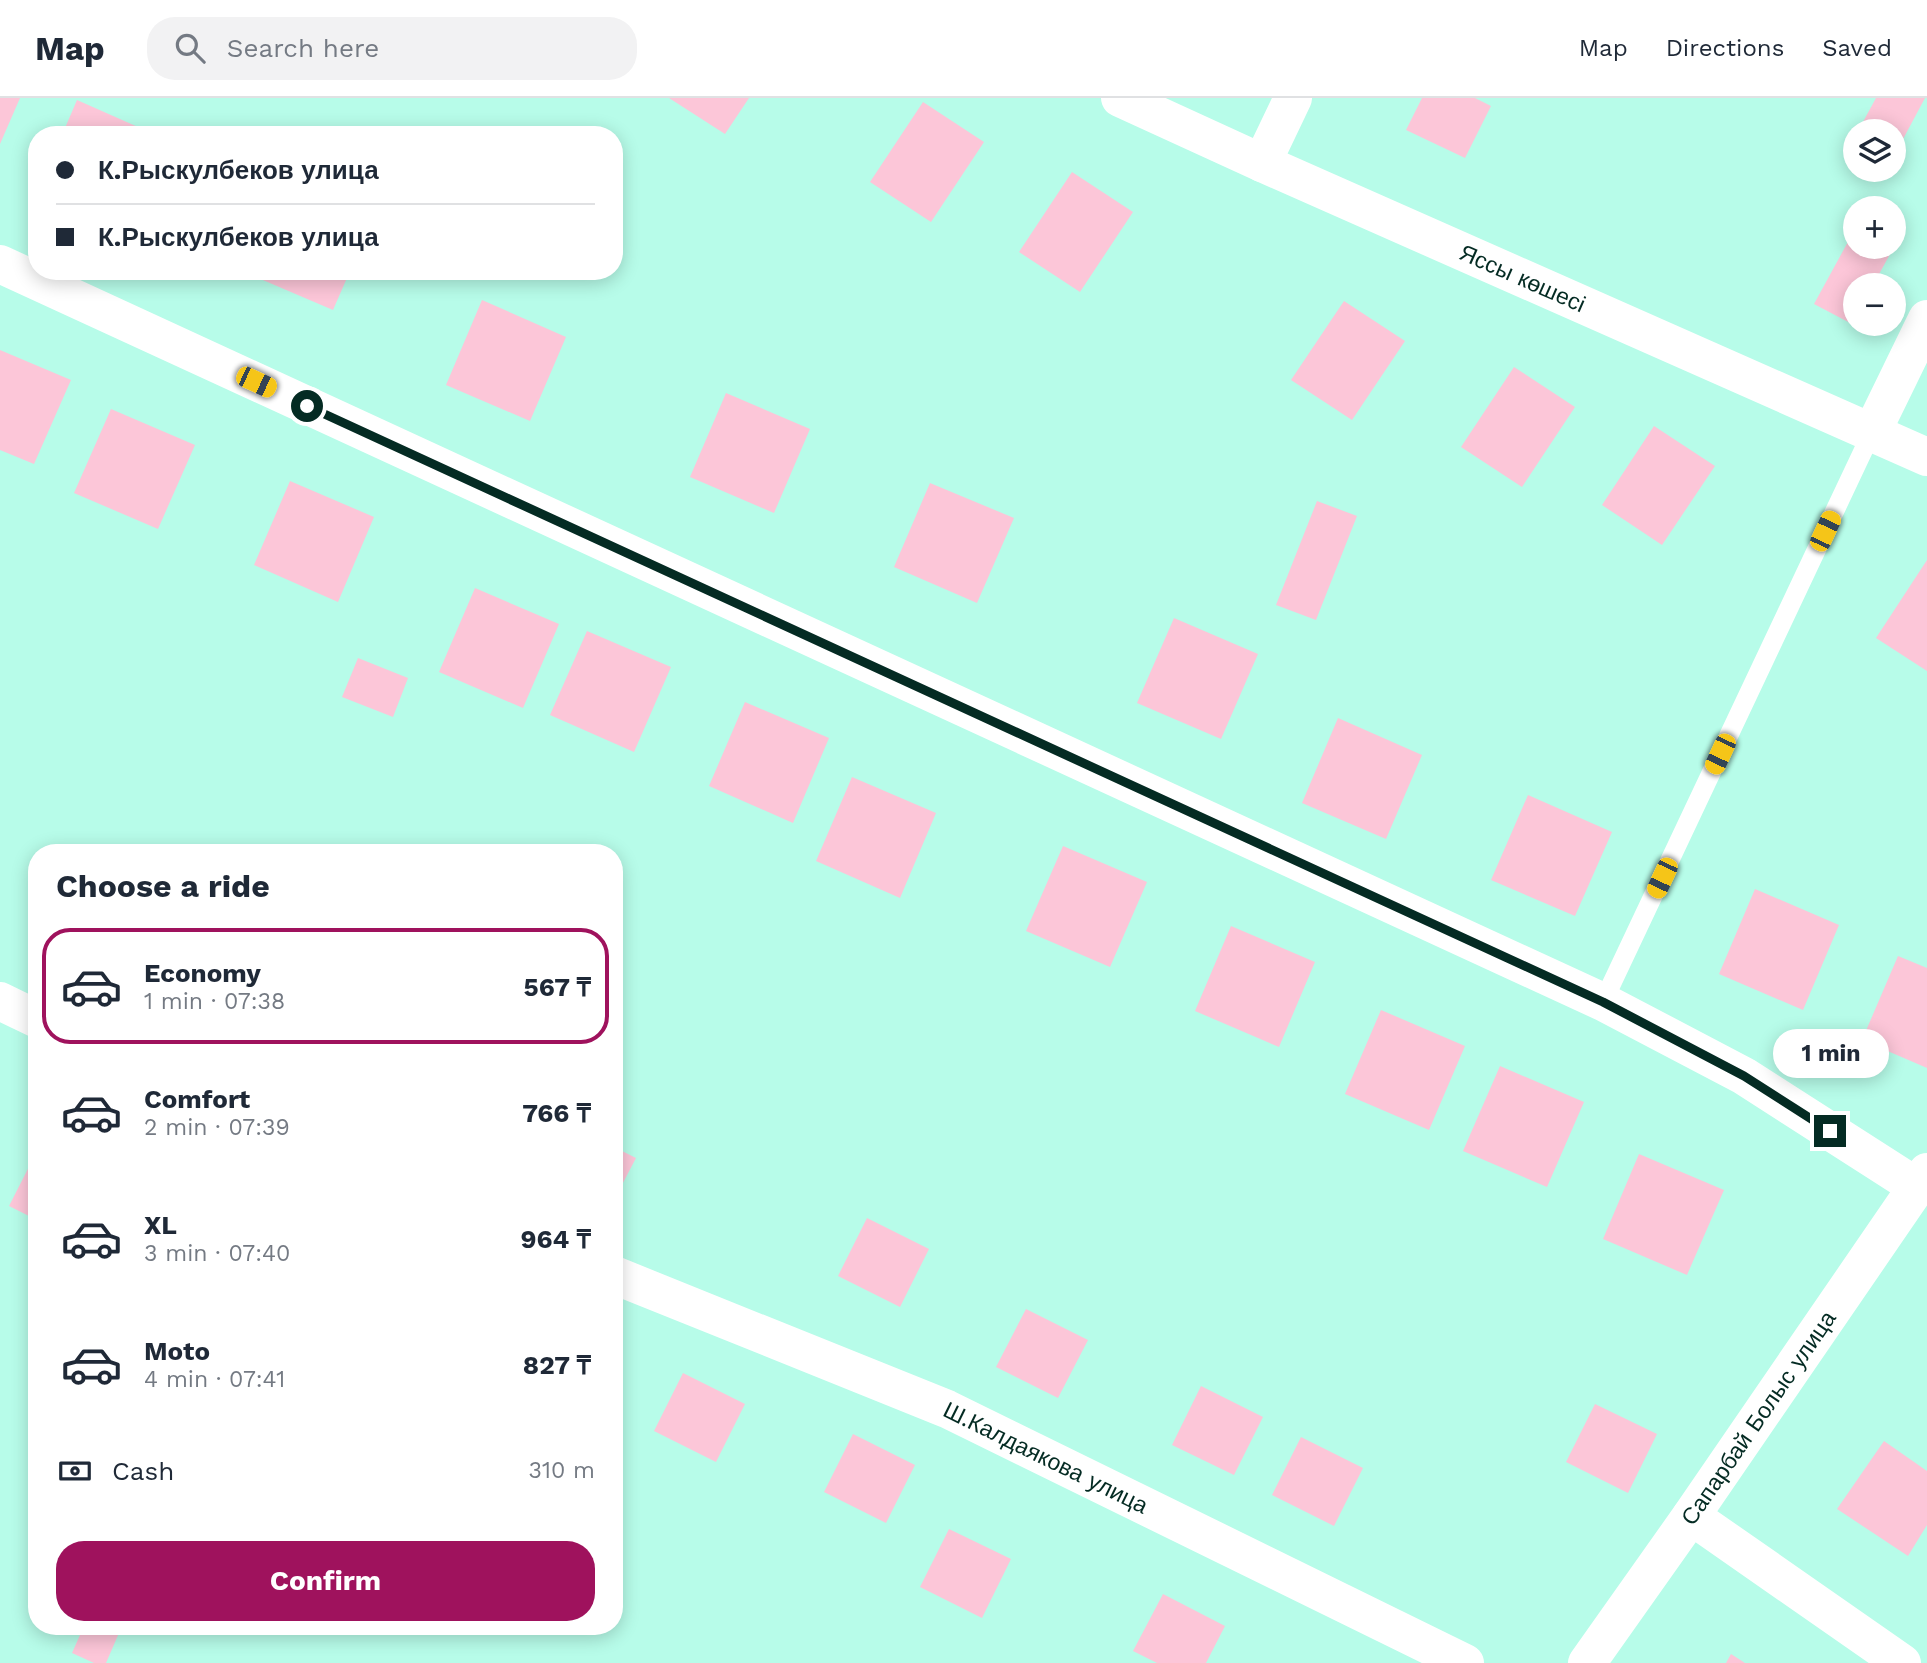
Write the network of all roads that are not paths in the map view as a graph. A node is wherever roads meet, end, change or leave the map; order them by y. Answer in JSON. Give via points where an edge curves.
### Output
{"nodes":[{"id":1,"x":1120,"y":98,"type":"edge"},
{"id":2,"x":1293,"y":98,"type":"edge"},
{"id":3,"x":1262,"y":163,"type":"junction"},
{"id":4,"x":0,"y":264,"type":"edge"},
{"id":5,"x":28,"y":277,"type":"edge"},
{"id":6,"x":35,"y":280,"type":"edge"},
{"id":7,"x":1927,"y":319,"type":"edge"},
{"id":8,"x":1872,"y":432,"type":"junction"},
{"id":9,"x":1927,"y":457,"type":"edge"},
{"id":10,"x":0,"y":1001,"type":"edge"},
{"id":11,"x":1603,"y":1002,"type":"junction"},
{"id":12,"x":28,"y":1015,"type":"edge"},
{"id":13,"x":1922,"y":1179,"type":"edge"},
{"id":14,"x":623,"y":1279,"type":"edge"},
{"id":15,"x":1691,"y":1516,"type":"junction"},
{"id":16,"x":1465,"y":1663,"type":"edge"},
{"id":17,"x":1587,"y":1663,"type":"edge"},
{"id":18,"x":1902,"y":1663,"type":"edge"}],
"edges":[{"from":1,"to":3,"type":"street","name":"Яссы көшесі"},
{"from":2,"to":3,"type":"street"},
{"from":3,"to":8,"type":"street","name":"Яссы көшесі"},
{"from":4,"to":5,"type":"street"},
{"from":6,"to":11,"type":"street"},
{"from":7,"to":8,"type":"street"},
{"from":8,"to":9,"type":"street","name":"Яссы көшесі"},
{"from":8,"to":11,"type":"lane"},
{"from":10,"to":12,"type":"street"},
{"from":11,"to":13,"type":"street","via":[[1744,1076]]},
{"from":13,"to":15,"type":"street","name":"Сапарбай Болыс улица"},
{"from":14,"to":16,"type":"street","name":"Ш.Калдаякова улица","via":[[947,1409]]},
{"from":15,"to":17,"type":"street","name":"Сапарбай Болыс улица"},
{"from":15,"to":18,"type":"street"}]}
